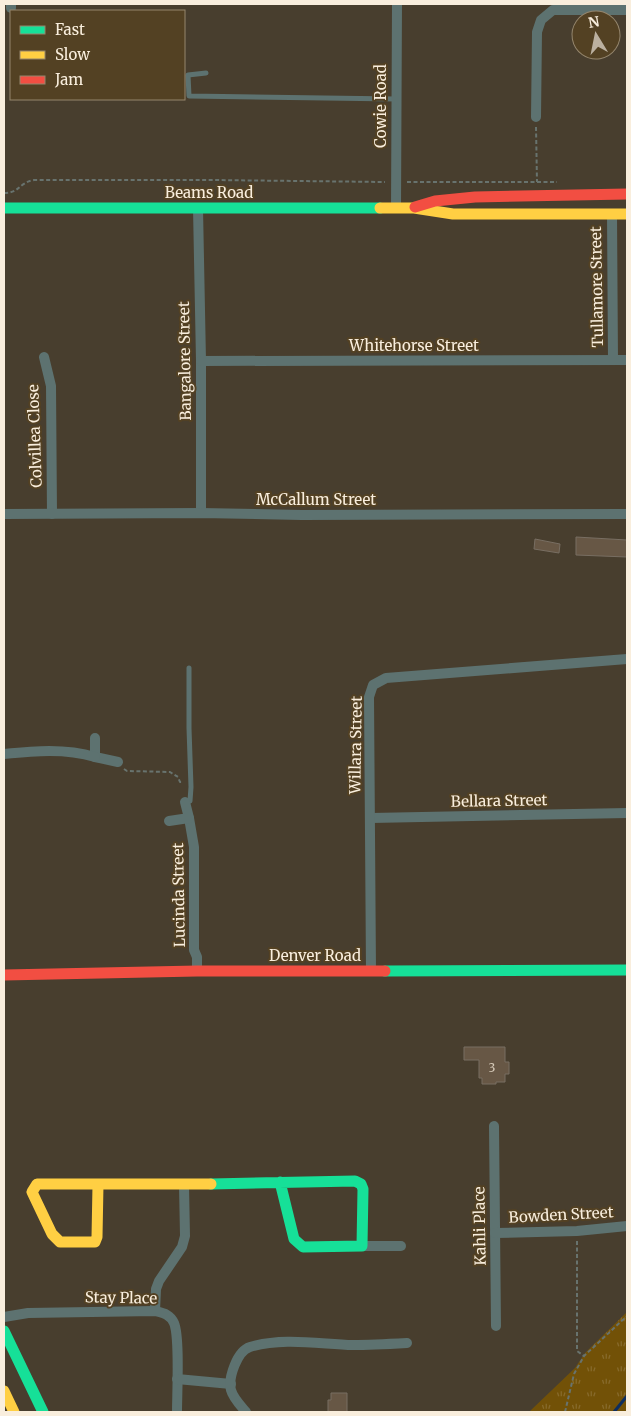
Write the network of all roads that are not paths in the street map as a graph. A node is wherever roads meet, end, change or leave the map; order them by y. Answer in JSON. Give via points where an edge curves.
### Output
{"nodes":[{"id":1,"x":397,"y":4,"type":"edge"},
{"id":2,"x":627,"y":10,"type":"edge"},
{"id":3,"x":206,"y":73,"type":"dead end"},
{"id":4,"x":396,"y":99,"type":"junction"},
{"id":5,"x":536,"y":117,"type":"road end"},
{"id":6,"x":627,"y":194,"type":"edge"},
{"id":7,"x":4,"y":208,"type":"edge"},
{"id":8,"x":198,"y":208,"type":"junction"},
{"id":9,"x":396,"y":208,"type":"junction"},
{"id":10,"x":414,"y":208,"type":"junction"},
{"id":11,"x":612,"y":214,"type":"junction"},
{"id":12,"x":627,"y":214,"type":"edge"},
{"id":13,"x":44,"y":357,"type":"dead end"},
{"id":14,"x":613,"y":360,"type":"junction"},
{"id":15,"x":627,"y":360,"type":"edge"},
{"id":16,"x":201,"y":361,"type":"junction"},
{"id":17,"x":201,"y":513,"type":"junction"},
{"id":18,"x":4,"y":514,"type":"edge"},
{"id":19,"x":52,"y":514,"type":"junction"},
{"id":20,"x":627,"y":514,"type":"edge"},
{"id":21,"x":627,"y":659,"type":"edge"},
{"id":22,"x":190,"y":668,"type":"dead end"},
{"id":23,"x":95,"y":738,"type":"dead end"},
{"id":24,"x":4,"y":754,"type":"edge"},
{"id":25,"x":95,"y":757,"type":"junction"},
{"id":26,"x":118,"y":762,"type":"road end"},
{"id":27,"x":185,"y":802,"type":"joint"},
{"id":28,"x":627,"y":813,"type":"edge"},
{"id":29,"x":189,"y":818,"type":"junction"},
{"id":30,"x":371,"y":818,"type":"junction"},
{"id":31,"x":169,"y":821,"type":"dead end"},
{"id":32,"x":627,"y":970,"type":"edge"},
{"id":33,"x":197,"y":971,"type":"junction"},
{"id":34,"x":371,"y":971,"type":"junction"},
{"id":35,"x":4,"y":975,"type":"edge"},
{"id":36,"x":494,"y":1126,"type":"dead end"},
{"id":37,"x":280,"y":1182,"type":"junction"},
{"id":38,"x":98,"y":1185,"type":"junction"},
{"id":39,"x":184,"y":1185,"type":"junction"},
{"id":40,"x":627,"y":1226,"type":"edge"},
{"id":41,"x":495,"y":1232,"type":"junction"},
{"id":42,"x":362,"y":1246,"type":"junction"},
{"id":43,"x":400,"y":1246,"type":"dead end"},
{"id":44,"x":155,"y":1311,"type":"junction"},
{"id":45,"x":4,"y":1318,"type":"edge"},
{"id":46,"x":496,"y":1326,"type":"dead end"},
{"id":47,"x":4,"y":1331,"type":"edge"},
{"id":48,"x":407,"y":1344,"type":"dead end"},
{"id":49,"x":177,"y":1379,"type":"junction"},
{"id":50,"x":230,"y":1384,"type":"junction"},
{"id":51,"x":4,"y":1391,"type":"edge"},
{"id":52,"x":14,"y":1412,"type":"edge"},
{"id":53,"x":42,"y":1412,"type":"edge"},
{"id":54,"x":177,"y":1412,"type":"edge"},
{"id":55,"x":246,"y":1412,"type":"edge"}],
"edges":[{"from":1,"to":4,"type":"street","name":"Cowie Road"},
{"from":2,"to":5,"type":"street","via":[[553,10],[541,20],[537,32]]},
{"from":3,"to":4,"type":"lane","via":[[188,75],[189,96]]},
{"from":4,"to":9,"type":"street","name":"Cowie Road"},
{"from":6,"to":10,"type":"main road","name":"Beams Road","via":[[475,197],[435,201]]},
{"from":7,"to":8,"type":"main road","name":"Beams Road"},
{"from":8,"to":9,"type":"main road","name":"Beams Road"},
{"from":8,"to":16,"type":"street","name":"Bangalore Street"},
{"from":9,"to":10,"type":"main road","name":"Beams Road"},
{"from":10,"to":11,"type":"main road","name":"Beams Road","via":[[453,214]]},
{"from":11,"to":12,"type":"main road","name":"Beams Road"},
{"from":11,"to":14,"type":"street","name":"Tullamore Street"},
{"from":13,"to":19,"type":"street","name":"Colvillea Close","via":[[51,386]]},
{"from":14,"to":15,"type":"street","name":"Whitehorse Street"},
{"from":14,"to":16,"type":"street","name":"Whitehorse Street"},
{"from":16,"to":17,"type":"street","name":"Bangalore Street"},
{"from":17,"to":19,"type":"street","name":"McCallum Street"},
{"from":17,"to":20,"type":"street","name":"McCallum Street"},
{"from":18,"to":19,"type":"street","name":"McCallum Street"},
{"from":21,"to":30,"type":"street","name":"Willara Street","via":[[386,678],[373,685],[369,697]]},
{"from":22,"to":27,"type":"lane","via":[[191,787],[190,800]]},
{"from":23,"to":25,"type":"street"},
{"from":24,"to":25,"type":"street","via":[[54,750]]},
{"from":25,"to":26,"type":"street"},
{"from":27,"to":29,"type":"street","name":"Lucinda Street"},
{"from":28,"to":30,"type":"street","name":"Bellara Street"},
{"from":29,"to":31,"type":"street","name":"Lucinda Street"},
{"from":29,"to":33,"type":"street","name":"Lucinda Street","via":[[194,847]]},
{"from":30,"to":34,"type":"street","name":"Willara Street"},
{"from":32,"to":34,"type":"main road","name":"Denver Road"},
{"from":33,"to":34,"type":"main road","name":"Denver Road"},
{"from":33,"to":35,"type":"main road","name":"Denver Road"},
{"from":36,"to":41,"type":"street","name":"Kahli Place"},
{"from":37,"to":39,"type":"main road"},
{"from":37,"to":42,"type":"main road","via":[[298,1244],[303,1247]]},
{"from":37,"to":42,"type":"main road","via":[[355,1181],[360,1184],[363,1189]]},
{"from":38,"to":38,"type":"main road","via":[[37,1184],[34,1188],[34,1197],[52,1234],[60,1242],[95,1242]]},
{"from":38,"to":39,"type":"main road"},
{"from":39,"to":44,"type":"street","via":[[185,1236],[182,1247],[159,1281]]},
{"from":40,"to":41,"type":"street","name":"Bowden Street","via":[[577,1231]]},
{"from":41,"to":46,"type":"street","name":"Kahli Place"},
{"from":42,"to":43,"type":"street"},
{"from":44,"to":45,"type":"street","name":"Stay Place","via":[[28,1314]]},
{"from":44,"to":49,"type":"street","name":"Stay Place","via":[[168,1314],[174,1323]]},
{"from":47,"to":53,"type":"main road"},
{"from":48,"to":50,"type":"street","via":[[275,1343],[248,1348],[241,1354]]},
{"from":49,"to":50,"type":"street"},
{"from":49,"to":54,"type":"street","name":"Stay Place"},
{"from":50,"to":55,"type":"street"},
{"from":51,"to":52,"type":"main road"}]}
